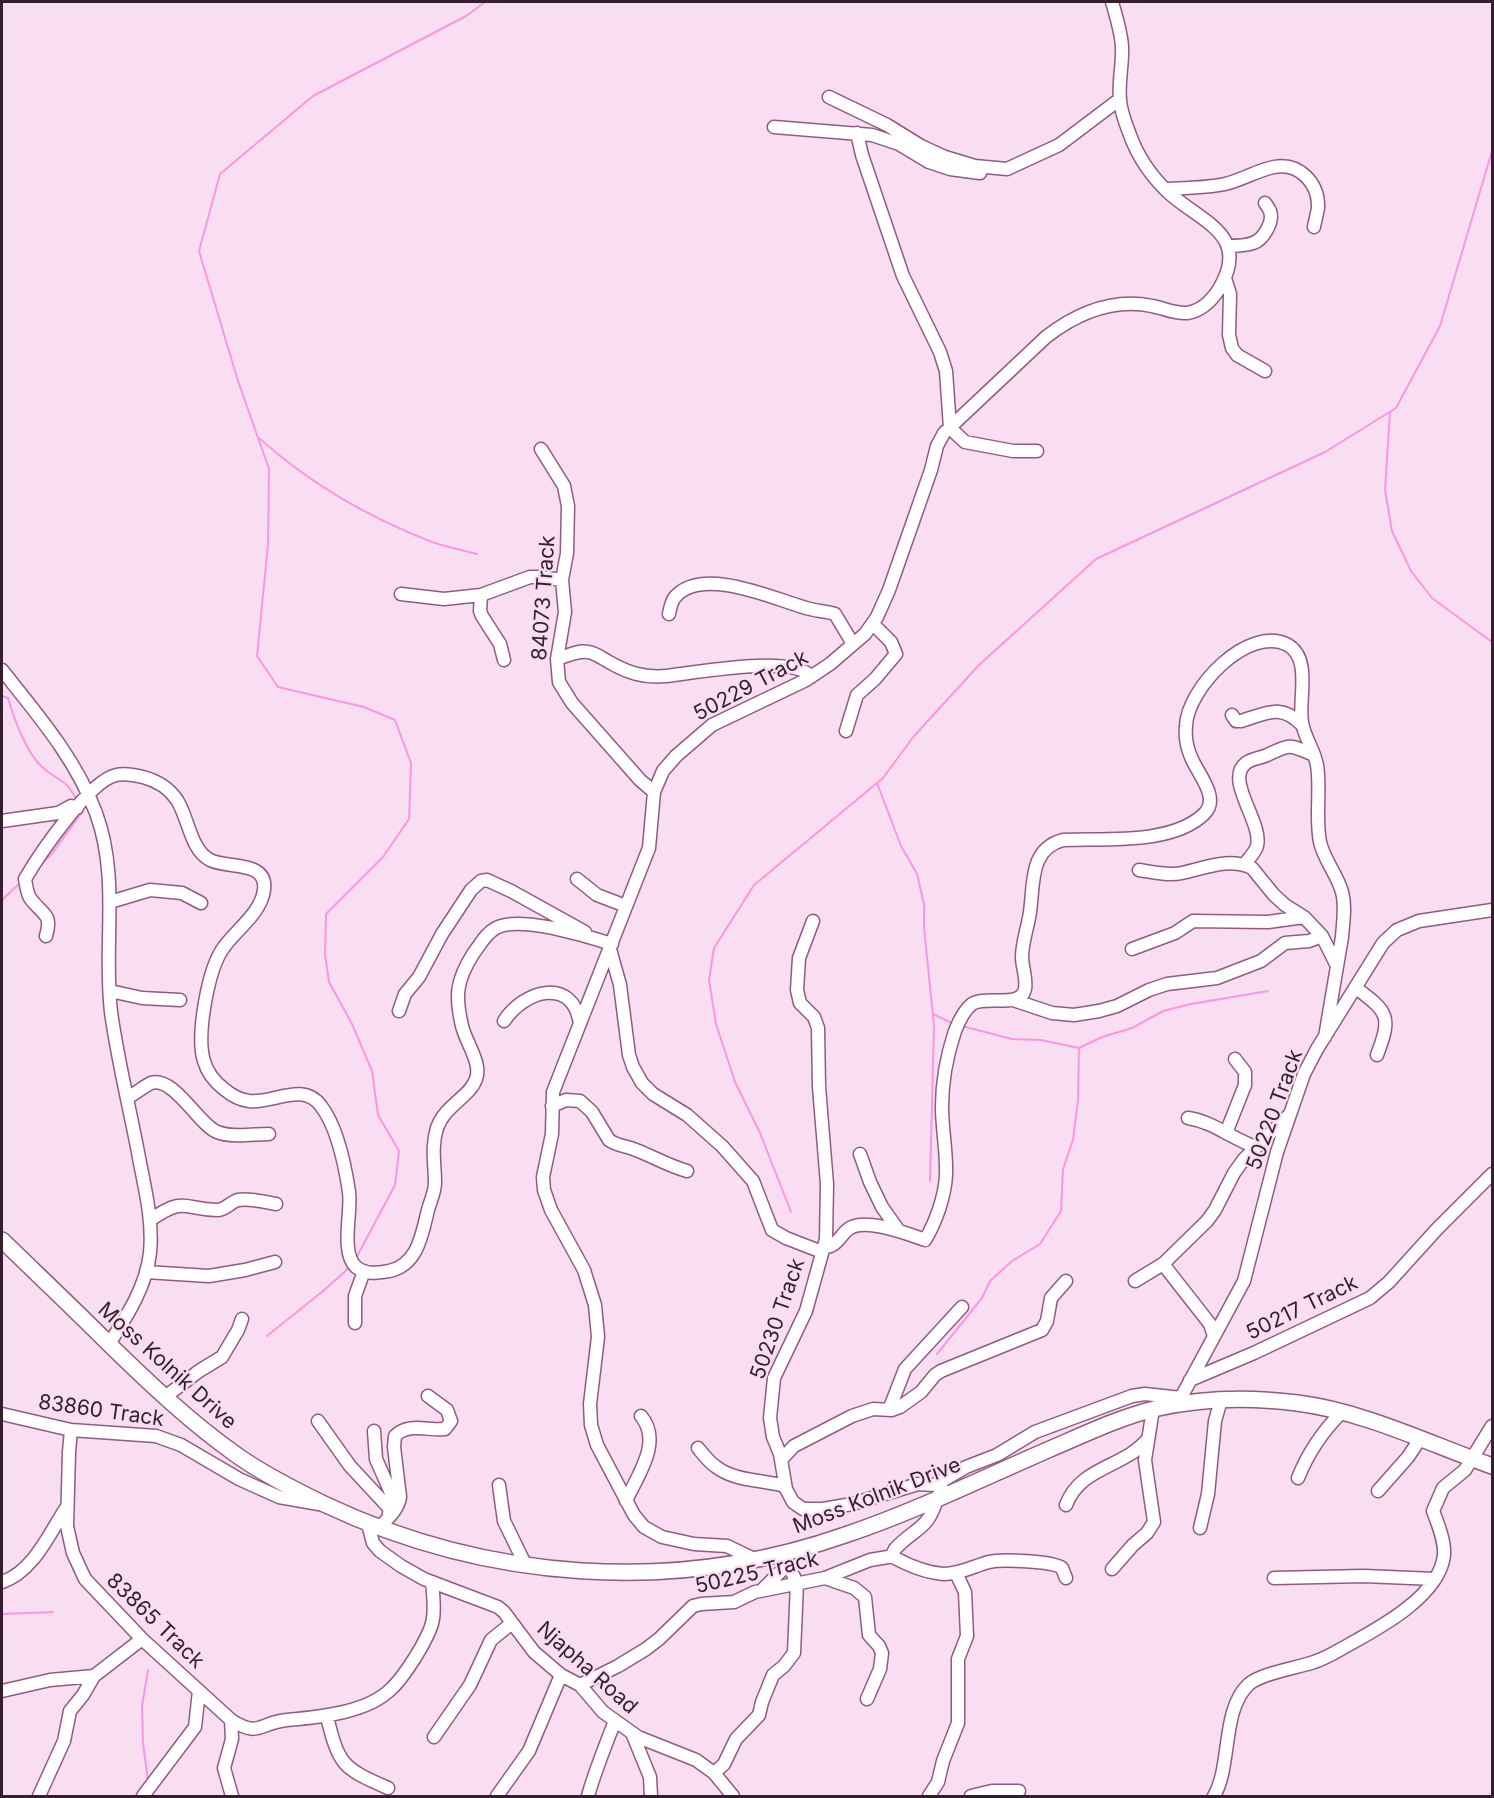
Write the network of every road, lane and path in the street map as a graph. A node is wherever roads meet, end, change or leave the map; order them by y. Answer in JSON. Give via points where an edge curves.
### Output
{"nodes":[{"id":1,"x":1112,"y":2,"type":"edge"},
{"id":2,"x":829,"y":97,"type":"dead end"},
{"id":3,"x":1120,"y":99,"type":"junction"},
{"id":4,"x":774,"y":127,"type":"dead end"},
{"id":5,"x":857,"y":133,"type":"junction"},
{"id":6,"x":1006,"y":169,"type":"junction"},
{"id":7,"x":1165,"y":189,"type":"junction"},
{"id":8,"x":1265,"y":203,"type":"dead end"},
{"id":9,"x":1314,"y":227,"type":"dead end"},
{"id":10,"x":1228,"y":246,"type":"junction"},
{"id":11,"x":1225,"y":278,"type":"junction"},
{"id":12,"x":1266,"y":371,"type":"dead end"},
{"id":13,"x":950,"y":428,"type":"junction"},
{"id":14,"x":542,"y":449,"type":"dead end"},
{"id":15,"x":1037,"y":451,"type":"dead end"},
{"id":16,"x":562,"y":580,"type":"junction"},
{"id":17,"x":401,"y":594,"type":"dead end"},
{"id":18,"x":481,"y":595,"type":"junction"},
{"id":19,"x":669,"y":614,"type":"dead end"},
{"id":20,"x":873,"y":624,"type":"junction"},
{"id":21,"x":853,"y":644,"type":"junction"},
{"id":22,"x":557,"y":659,"type":"junction"},
{"id":23,"x":504,"y":660,"type":"dead end"},
{"id":24,"x":2,"y":670,"type":"edge"},
{"id":25,"x":811,"y":677,"type":"junction"},
{"id":26,"x":1232,"y":715,"type":"dead end"},
{"id":27,"x":1302,"y":725,"type":"junction"},
{"id":28,"x":846,"y":730,"type":"dead end"},
{"id":29,"x":1314,"y":755,"type":"junction"},
{"id":30,"x":654,"y":792,"type":"junction"},
{"id":31,"x":88,"y":795,"type":"junction"},
{"id":32,"x":77,"y":808,"type":"junction"},
{"id":33,"x":2,"y":821,"type":"edge"},
{"id":34,"x":1244,"y":865,"type":"junction"},
{"id":35,"x":1139,"y":870,"type":"dead end"},
{"id":36,"x":577,"y":879,"type":"dead end"},
{"id":37,"x":110,"y":902,"type":"junction"},
{"id":38,"x":201,"y":903,"type":"dead end"},
{"id":39,"x":626,"y":906,"type":"junction"},
{"id":40,"x":1492,"y":910,"type":"edge"},
{"id":41,"x":1304,"y":917,"type":"junction"},
{"id":42,"x":813,"y":921,"type":"dead end"},
{"id":43,"x":46,"y":936,"type":"dead end"},
{"id":44,"x":1322,"y":936,"type":"junction"},
{"id":45,"x":598,"y":940,"type":"junction"},
{"id":46,"x":611,"y":946,"type":"junction"},
{"id":47,"x":1132,"y":949,"type":"dead end"},
{"id":48,"x":1337,"y":967,"type":"junction"},
{"id":49,"x":1356,"y":988,"type":"junction"},
{"id":50,"x":110,"y":991,"type":"junction"},
{"id":51,"x":180,"y":1000,"type":"dead end"},
{"id":52,"x":1013,"y":1000,"type":"junction"},
{"id":53,"x":399,"y":1011,"type":"dead end"},
{"id":54,"x":504,"y":1022,"type":"dead end"},
{"id":55,"x":580,"y":1024,"type":"junction"},
{"id":56,"x":1325,"y":1037,"type":"junction"},
{"id":57,"x":1377,"y":1055,"type":"dead end"},
{"id":58,"x":1235,"y":1059,"type":"dead end"},
{"id":59,"x":127,"y":1098,"type":"junction"},
{"id":60,"x":552,"y":1106,"type":"junction"},
{"id":61,"x":1290,"y":1115,"type":"junction"},
{"id":62,"x":1188,"y":1118,"type":"dead end"},
{"id":63,"x":1226,"y":1133,"type":"junction"},
{"id":64,"x":269,"y":1134,"type":"dead end"},
{"id":65,"x":1256,"y":1147,"type":"junction"},
{"id":66,"x":860,"y":1154,"type":"dead end"},
{"id":67,"x":687,"y":1171,"type":"dead end"},
{"id":68,"x":1492,"y":1174,"type":"edge"},
{"id":69,"x":276,"y":1204,"type":"dead end"},
{"id":70,"x":150,"y":1220,"type":"junction"},
{"id":71,"x":899,"y":1231,"type":"junction"},
{"id":72,"x":2,"y":1240,"type":"edge"},
{"id":73,"x":823,"y":1249,"type":"junction"},
{"id":74,"x":275,"y":1262,"type":"dead end"},
{"id":75,"x":1163,"y":1264,"type":"junction"},
{"id":76,"x":364,"y":1271,"type":"junction"},
{"id":77,"x":146,"y":1272,"type":"junction"},
{"id":78,"x":1066,"y":1281,"type":"dead end"},
{"id":79,"x":1136,"y":1281,"type":"dead end"},
{"id":80,"x":962,"y":1307,"type":"dead end"},
{"id":81,"x":242,"y":1319,"type":"dead end"},
{"id":82,"x":355,"y":1323,"type":"dead end"},
{"id":83,"x":1214,"y":1336,"type":"junction"},
{"id":84,"x":109,"y":1344,"type":"junction"},
{"id":85,"x":1190,"y":1380,"type":"junction"},
{"id":86,"x":428,"y":1396,"type":"dead end"},
{"id":87,"x":165,"y":1397,"type":"junction"},
{"id":88,"x":1221,"y":1400,"type":"junction"},
{"id":89,"x":1179,"y":1401,"type":"junction"},
{"id":90,"x":1154,"y":1409,"type":"junction"},
{"id":91,"x":889,"y":1410,"type":"junction"},
{"id":92,"x":1341,"y":1413,"type":"junction"},
{"id":93,"x":2,"y":1414,"type":"edge"},
{"id":94,"x":641,"y":1416,"type":"dead end"},
{"id":95,"x":318,"y":1421,"type":"dead end"},
{"id":96,"x":1492,"y":1426,"type":"edge"},
{"id":97,"x":72,"y":1430,"type":"junction"},
{"id":98,"x":374,"y":1431,"type":"dead end"},
{"id":99,"x":1420,"y":1439,"type":"junction"},
{"id":100,"x":1147,"y":1440,"type":"junction"},
{"id":101,"x":698,"y":1448,"type":"dead end"},
{"id":102,"x":1472,"y":1459,"type":"junction"},
{"id":103,"x":781,"y":1460,"type":"junction"},
{"id":104,"x":1492,"y":1466,"type":"edge"},
{"id":105,"x":1298,"y":1478,"type":"dead end"},
{"id":106,"x":499,"y":1485,"type":"dead end"},
{"id":107,"x":785,"y":1486,"type":"junction"},
{"id":108,"x":1378,"y":1491,"type":"dead end"},
{"id":109,"x":940,"y":1492,"type":"junction"},
{"id":110,"x":626,"y":1501,"type":"junction"},
{"id":111,"x":68,"y":1505,"type":"junction"},
{"id":112,"x":326,"y":1505,"type":"junction"},
{"id":113,"x":1066,"y":1505,"type":"dead end"},
{"id":114,"x":381,"y":1520,"type":"junction"},
{"id":115,"x":1200,"y":1528,"type":"dead end"},
{"id":116,"x":894,"y":1556,"type":"junction"},
{"id":117,"x":786,"y":1559,"type":"junction"},
{"id":118,"x":756,"y":1560,"type":"junction"},
{"id":119,"x":526,"y":1566,"type":"junction"},
{"id":120,"x":1112,"y":1569,"type":"dead end"},
{"id":121,"x":956,"y":1573,"type":"junction"},
{"id":122,"x":825,"y":1578,"type":"junction"},
{"id":123,"x":1066,"y":1578,"type":"dead end"},
{"id":124,"x":1274,"y":1578,"type":"dead end"},
{"id":125,"x":1435,"y":1579,"type":"junction"},
{"id":126,"x":2,"y":1582,"type":"edge"},
{"id":127,"x":432,"y":1582,"type":"junction"},
{"id":128,"x":797,"y":1583,"type":"junction"},
{"id":129,"x":763,"y":1590,"type":"junction"},
{"id":130,"x":512,"y":1623,"type":"junction"},
{"id":131,"x":141,"y":1639,"type":"junction"},
{"id":132,"x":561,"y":1675,"type":"junction"},
{"id":133,"x":94,"y":1676,"type":"junction"},
{"id":134,"x":580,"y":1685,"type":"junction"},
{"id":135,"x":2,"y":1691,"type":"edge"},
{"id":136,"x":199,"y":1692,"type":"junction"},
{"id":137,"x":867,"y":1699,"type":"dead end"},
{"id":138,"x":327,"y":1717,"type":"junction"},
{"id":139,"x":231,"y":1719,"type":"junction"},
{"id":140,"x":615,"y":1721,"type":"junction"},
{"id":141,"x":632,"y":1733,"type":"junction"},
{"id":142,"x":434,"y":1737,"type":"dead end"},
{"id":143,"x":714,"y":1773,"type":"junction"},
{"id":144,"x":388,"y":1788,"type":"dead end"},
{"id":145,"x":1019,"y":1791,"type":"dead end"},
{"id":146,"x":39,"y":1797,"type":"edge"},
{"id":147,"x":143,"y":1797,"type":"edge"},
{"id":148,"x":232,"y":1797,"type":"edge"},
{"id":149,"x":497,"y":1797,"type":"edge"},
{"id":150,"x":588,"y":1797,"type":"edge"},
{"id":151,"x":651,"y":1797,"type":"edge"},
{"id":152,"x":733,"y":1797,"type":"edge"},
{"id":153,"x":929,"y":1797,"type":"edge"},
{"id":154,"x":971,"y":1797,"type":"edge"},
{"id":155,"x":1214,"y":1797,"type":"edge"}],
"edges":[{"from":1,"to":3,"type":"street","via":[[1122,45]]},
{"from":2,"to":6,"type":"street","via":[[945,157],[975,166]]},
{"from":3,"to":6,"type":"street","via":[[1059,145]]},
{"from":3,"to":7,"type":"street","via":[[1133,143]]},
{"from":4,"to":5,"type":"street"},
{"from":5,"to":6,"type":"street","via":[[887,139],[950,169],[999,174]]},
{"from":5,"to":13,"type":"street","via":[[903,276],[943,361]]},
{"from":7,"to":9,"type":"street","via":[[1215,186],[1285,165],[1298,170],[1314,187],[1318,209]]},
{"from":7,"to":10,"type":"street","via":[[1218,230]]},
{"from":8,"to":10,"type":"street","via":[[1271,218],[1258,241]]},
{"from":10,"to":11,"type":"street","name":"50229 Track","via":[[1230,262]]},
{"from":11,"to":12,"type":"street","via":[[1230,294],[1232,348]]},
{"from":11,"to":13,"type":"street","name":"50229 Track","via":[[1211,300],[1188,313],[1115,305],[1063,324]]},
{"from":13,"to":15,"type":"street","via":[[965,442],[976,445]]},
{"from":13,"to":20,"type":"street","name":"50229 Track","via":[[938,446],[889,590]]},
{"from":14,"to":16,"type":"street","name":"84073 Track","via":[[567,497],[567,553]]},
{"from":16,"to":18,"type":"street","via":[[530,578]]},
{"from":16,"to":22,"type":"street","name":"84073 Track","via":[[565,612]]},
{"from":17,"to":18,"type":"street","via":[[444,599]]},
{"from":18,"to":23,"type":"street","via":[[480,611],[500,644]]},
{"from":19,"to":21,"type":"street","via":[[675,597],[695,586],[740,587],[835,614]]},
{"from":20,"to":21,"type":"street","name":"50229 Track"},
{"from":20,"to":28,"type":"street","via":[[891,642],[896,654],[856,695]]},
{"from":21,"to":25,"type":"street","name":"50229 Track"},
{"from":22,"to":25,"type":"street","via":[[589,652],[629,673],[651,677],[747,667],[794,667],[807,671]]},
{"from":22,"to":30,"type":"street","name":"84073 Track","via":[[558,677],[565,694]]},
{"from":24,"to":31,"type":"street","via":[[60,746]]},
{"from":25,"to":30,"type":"street","name":"50229 Track","via":[[704,731],[663,771]]},
{"from":26,"to":27,"type":"street","via":[[1241,721],[1282,712]]},
{"from":27,"to":29,"type":"street"},
{"from":27,"to":52,"type":"street","via":[[1302,667],[1288,645],[1254,645],[1220,665],[1194,699],[1186,724],[1190,756],[1210,800],[1208,810],[1173,831],[1064,840],[1044,850],[1032,878],[1031,909],[1022,950],[1025,988],[1022,996]]},
{"from":29,"to":34,"type":"street","via":[[1299,747],[1286,746],[1242,767],[1242,793],[1258,835],[1254,852]]},
{"from":29,"to":48,"type":"street","via":[[1320,843],[1342,893]]},
{"from":30,"to":39,"type":"street","name":"50229 Track","via":[[651,842]]},
{"from":31,"to":32,"type":"street"},
{"from":31,"to":37,"type":"street","via":[[105,843]]},
{"from":31,"to":76,"type":"street","via":[[113,775],[134,775],[159,783],[176,798],[204,855],[217,863],[250,868],[261,874],[264,889],[259,902],[221,950],[212,968],[201,1044],[203,1059],[221,1086],[242,1100],[304,1094],[319,1103],[334,1132],[347,1183],[348,1247],[353,1264]]},
{"from":32,"to":33,"type":"street"},
{"from":32,"to":43,"type":"street","via":[[25,879],[29,896],[48,918]]},
{"from":34,"to":35,"type":"street","via":[[1220,863],[1179,874]]},
{"from":34,"to":41,"type":"street","via":[[1254,869],[1274,896]]},
{"from":36,"to":39,"type":"street","via":[[597,895]]},
{"from":37,"to":38,"type":"street","via":[[150,890],[182,893]]},
{"from":37,"to":50,"type":"street"},
{"from":39,"to":46,"type":"street","name":"50229 Track"},
{"from":40,"to":49,"type":"street","name":"50220 Track","via":[[1419,921],[1397,930],[1383,944]]},
{"from":41,"to":44,"type":"street"},
{"from":41,"to":47,"type":"street","via":[[1268,922],[1193,921],[1175,933]]},
{"from":42,"to":73,"type":"street","name":"50230 Track","via":[[799,958],[797,990],[800,1003],[814,1017],[818,1028],[827,1184]]},
{"from":44,"to":48,"type":"street"},
{"from":44,"to":52,"type":"street","via":[[1285,943],[1261,961],[1217,978],[1167,984],[1100,1011],[1052,1013]]},
{"from":45,"to":46,"type":"street"},
{"from":45,"to":53,"type":"street","via":[[511,891],[481,881],[442,934],[419,977],[401,1000]]},
{"from":45,"to":76,"type":"street","via":[[517,922],[494,929],[479,946],[464,969],[457,993],[464,1034],[477,1064],[477,1078],[445,1113],[436,1130],[432,1159],[435,1185],[420,1242],[411,1258],[396,1269]]},
{"from":46,"to":55,"type":"street","name":"50229 Track"},
{"from":46,"to":73,"type":"street","via":[[630,1055],[642,1083],[687,1115],[753,1181],[772,1230]]},
{"from":48,"to":56,"type":"street"},
{"from":49,"to":56,"type":"street","name":"50220 Track"},
{"from":49,"to":57,"type":"street","via":[[1384,1014],[1386,1032]]},
{"from":50,"to":51,"type":"street","via":[[138,998]]},
{"from":50,"to":59,"type":"street"},
{"from":52,"to":71,"type":"street","via":[[974,1003],[956,1029],[944,1073],[946,1181],[925,1240]]},
{"from":54,"to":55,"type":"street","via":[[526,999],[550,992],[570,1000]]},
{"from":55,"to":60,"type":"street","name":"50229 Track","via":[[554,1087]]},
{"from":56,"to":61,"type":"street","name":"50220 Track","via":[[1304,1074]]},
{"from":58,"to":63,"type":"street","via":[[1243,1067],[1246,1079]]},
{"from":59,"to":64,"type":"street","via":[[149,1084],[160,1083],[173,1090],[214,1130]]},
{"from":59,"to":70,"type":"street"},
{"from":60,"to":67,"type":"street","via":[[566,1100],[580,1101],[613,1143]]},
{"from":60,"to":110,"type":"street","name":"50229 Track","via":[[544,1190],[584,1270],[592,1295],[598,1337],[591,1425]]},
{"from":61,"to":65,"type":"street"},
{"from":61,"to":83,"type":"street","name":"50220 Track","via":[[1246,1275]]},
{"from":62,"to":63,"type":"street","via":[[1203,1120]]},
{"from":63,"to":65,"type":"street"},
{"from":65,"to":75,"type":"street","via":[[1234,1173],[1215,1210]]},
{"from":66,"to":71,"type":"street","via":[[882,1207]]},
{"from":68,"to":85,"type":"street","name":"50217 Track","via":[[1370,1298]]},
{"from":69,"to":70,"type":"street","via":[[242,1200],[220,1210],[175,1206]]},
{"from":70,"to":77,"type":"street"},
{"from":71,"to":73,"type":"street","via":[[854,1226],[834,1245]]},
{"from":72,"to":84,"type":"main road","name":"Moss Kolnik Drive"},
{"from":73,"to":103,"type":"street","name":"50230 Track","via":[[806,1311],[774,1378],[771,1427]]},
{"from":74,"to":77,"type":"street","via":[[209,1276]]},
{"from":75,"to":79,"type":"street"},
{"from":75,"to":83,"type":"street","via":[[1210,1324]]},
{"from":76,"to":82,"type":"street","via":[[354,1302]]},
{"from":77,"to":84,"type":"street","via":[[133,1304]]},
{"from":78,"to":91,"type":"street","via":[[1051,1298],[1042,1330],[941,1371],[914,1397]]},
{"from":80,"to":91,"type":"street","via":[[905,1369]]},
{"from":81,"to":87,"type":"street","via":[[222,1357]]},
{"from":83,"to":85,"type":"street","name":"50220 Track"},
{"from":84,"to":87,"type":"main road","name":"Moss Kolnik Drive"},
{"from":85,"to":89,"type":"street","name":"50220 Track"},
{"from":86,"to":114,"type":"street","via":[[447,1410],[451,1421],[445,1429],[409,1428],[395,1436],[399,1505]]},
{"from":87,"to":112,"type":"main road","name":"Moss Kolnik Drive","via":[[238,1456]]},
{"from":88,"to":89,"type":"main road","name":"Moss Kolnik Drive"},
{"from":88,"to":92,"type":"main road","name":"Moss Kolnik Drive","via":[[1299,1403]]},
{"from":88,"to":115,"type":"street"},
{"from":89,"to":90,"type":"main road","name":"Moss Kolnik Drive"},
{"from":89,"to":109,"type":"street","via":[[1145,1394],[1132,1396],[1035,1432],[997,1455],[966,1467]]},
{"from":90,"to":100,"type":"street"},
{"from":90,"to":109,"type":"main road","name":"Moss Kolnik Drive"},
{"from":91,"to":103,"type":"street","via":[[873,1408],[843,1420],[794,1446]]},
{"from":92,"to":99,"type":"main road","name":"Moss Kolnik Drive"},
{"from":92,"to":105,"type":"street","via":[[1311,1450]]},
{"from":93,"to":97,"type":"street","name":"83860 Track"},
{"from":94,"to":110,"type":"street","via":[[650,1428],[650,1445]]},
{"from":95,"to":114,"type":"street"},
{"from":96,"to":102,"type":"street"},
{"from":97,"to":111,"type":"street","name":"83865 Track"},
{"from":97,"to":112,"type":"street","name":"83860 Track","via":[[156,1436],[181,1445],[279,1497]]},
{"from":98,"to":114,"type":"street","via":[[376,1459],[391,1493]]},
{"from":99,"to":102,"type":"main road","name":"Moss Kolnik Drive"},
{"from":99,"to":108,"type":"street"},
{"from":100,"to":113,"type":"street","via":[[1137,1451],[1083,1481],[1072,1490]]},
{"from":100,"to":120,"type":"street","via":[[1145,1466],[1154,1522]]},
{"from":101,"to":107,"type":"street","via":[[720,1470]]},
{"from":102,"to":104,"type":"main road","name":"Moss Kolnik Drive"},
{"from":102,"to":125,"type":"street","via":[[1443,1488],[1433,1511],[1444,1555]]},
{"from":103,"to":107,"type":"street","name":"50230 Track"},
{"from":106,"to":119,"type":"street","via":[[504,1521]]},
{"from":107,"to":109,"type":"street","name":"50230 Track","via":[[793,1502],[807,1510],[866,1501],[918,1484]]},
{"from":109,"to":116,"type":"street","via":[[929,1519],[896,1546]]},
{"from":109,"to":117,"type":"main road","name":"Moss Kolnik Drive"},
{"from":110,"to":118,"type":"street","name":"50229 Track","via":[[637,1520],[662,1537],[727,1546]]},
{"from":111,"to":126,"type":"street","via":[[27,1565]]},
{"from":111,"to":131,"type":"street","name":"83865 Track","via":[[70,1542],[85,1579]]},
{"from":112,"to":114,"type":"main road","name":"Moss Kolnik Drive"},
{"from":114,"to":119,"type":"main road","name":"Moss Kolnik Drive","via":[[430,1546]]},
{"from":114,"to":127,"type":"street","name":"Njapha Road","via":[[373,1543],[408,1570]]},
{"from":116,"to":121,"type":"street","via":[[928,1571]]},
{"from":116,"to":122,"type":"street","name":"50225 Track","via":[[870,1560]]},
{"from":117,"to":118,"type":"main road","name":"Moss Kolnik Drive"},
{"from":117,"to":128,"type":"street"},
{"from":117,"to":129,"type":"street"},
{"from":118,"to":119,"type":"main road","name":"Moss Kolnik Drive","via":[[639,1573]]},
{"from":121,"to":123,"type":"street","via":[[1007,1560],[1056,1564]]},
{"from":121,"to":153,"type":"street","via":[[965,1594],[967,1636],[958,1659],[958,1723]]},
{"from":122,"to":128,"type":"street","name":"50225 Track"},
{"from":122,"to":137,"type":"street","via":[[854,1588],[865,1597],[869,1635],[882,1653],[880,1669]]},
{"from":124,"to":125,"type":"street"},
{"from":125,"to":155,"type":"street","via":[[1404,1611],[1375,1631],[1317,1661],[1249,1685],[1234,1711]]},
{"from":127,"to":130,"type":"street","name":"Njapha Road","via":[[492,1604]]},
{"from":127,"to":138,"type":"street","via":[[433,1625],[399,1681],[379,1699]]},
{"from":128,"to":129,"type":"street","name":"50225 Track"},
{"from":128,"to":143,"type":"street","via":[[794,1653],[773,1675],[759,1715],[736,1739],[724,1764]]},
{"from":129,"to":134,"type":"street","name":"50225 Track","via":[[734,1602],[693,1606],[659,1640]]},
{"from":130,"to":132,"type":"street","name":"Njapha Road","via":[[534,1652]]},
{"from":130,"to":142,"type":"street","via":[[491,1640],[470,1685]]},
{"from":131,"to":133,"type":"street"},
{"from":131,"to":136,"type":"street","name":"83865 Track"},
{"from":132,"to":134,"type":"street","name":"Njapha Road"},
{"from":132,"to":149,"type":"street","via":[[529,1751]]},
{"from":133,"to":135,"type":"street","via":[[50,1680]]},
{"from":133,"to":146,"type":"street","via":[[70,1711],[64,1741]]},
{"from":134,"to":140,"type":"street","name":"Njapha Road"},
{"from":136,"to":139,"type":"street","name":"83865 Track"},
{"from":136,"to":147,"type":"street","via":[[195,1727]]},
{"from":138,"to":139,"type":"street","via":[[279,1721],[251,1729]]},
{"from":138,"to":144,"type":"street","via":[[345,1766]]},
{"from":139,"to":148,"type":"street","via":[[232,1739],[224,1768]]},
{"from":140,"to":141,"type":"street","name":"Njapha Road"},
{"from":140,"to":150,"type":"street"},
{"from":141,"to":143,"type":"street","name":"Njapha Road","via":[[688,1756]]},
{"from":141,"to":151,"type":"street","via":[[650,1777]]},
{"from":143,"to":152,"type":"street","name":"Njapha Road"},
{"from":145,"to":154,"type":"street","via":[[992,1791]]}]}
